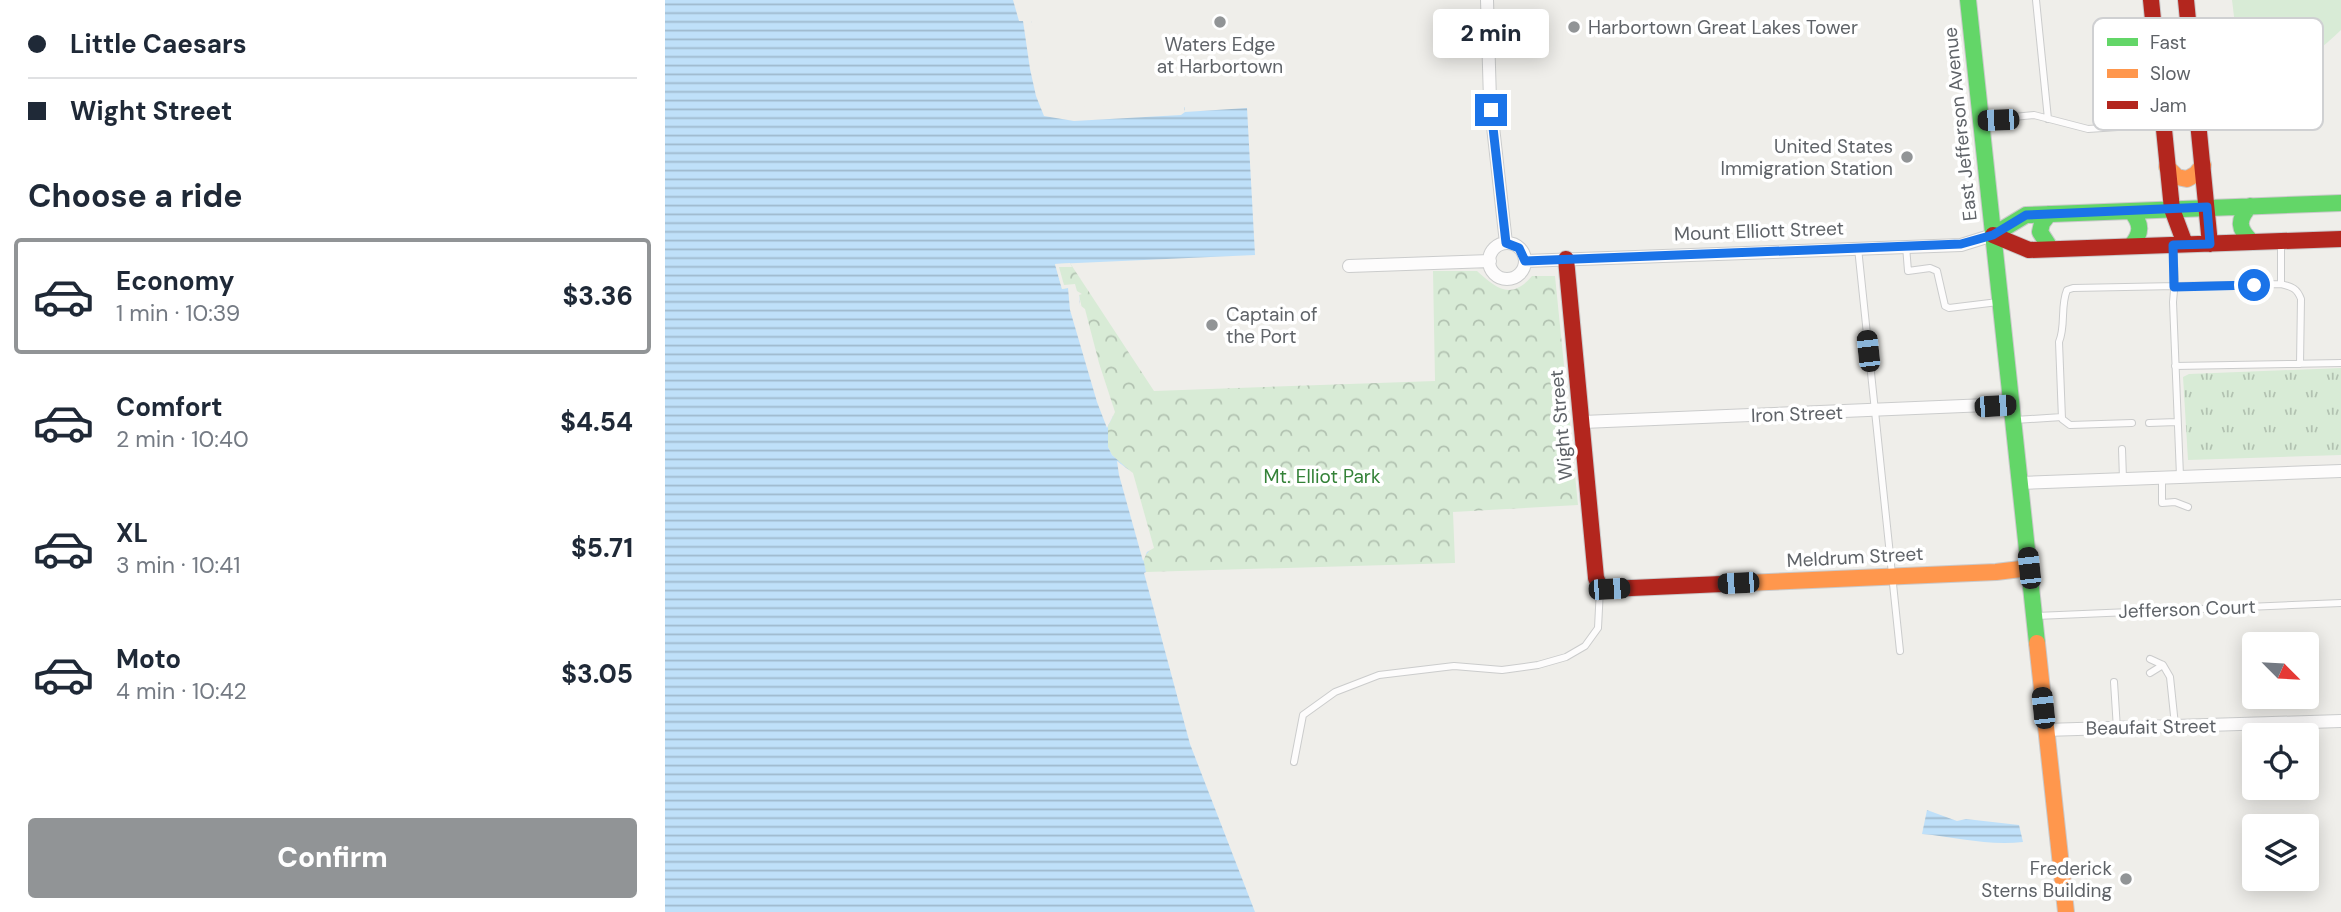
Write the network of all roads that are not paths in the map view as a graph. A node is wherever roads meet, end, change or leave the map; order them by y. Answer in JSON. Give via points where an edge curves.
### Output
{"nodes":[{"id":1,"x":1487,"y":0,"type":"edge"},
{"id":2,"x":1968,"y":0,"type":"edge"},
{"id":3,"x":2036,"y":0,"type":"edge"},
{"id":4,"x":2151,"y":0,"type":"edge"},
{"id":5,"x":2186,"y":0,"type":"edge"},
{"id":6,"x":2153,"y":18,"type":"edge"},
{"id":7,"x":2188,"y":18,"type":"edge"},
{"id":8,"x":2048,"y":119,"type":"junction"},
{"id":9,"x":1492,"y":120,"type":"junction"},
{"id":10,"x":1981,"y":120,"type":"junction"},
{"id":11,"x":1475,"y":121,"type":"dead end"},
{"id":12,"x":2093,"y":129,"type":"edge"},
{"id":13,"x":2164,"y":130,"type":"edge"},
{"id":14,"x":2199,"y":130,"type":"edge"},
{"id":15,"x":2203,"y":165,"type":"junction"},
{"id":16,"x":2167,"y":167,"type":"junction"},
{"id":17,"x":2341,"y":203,"type":"edge"},
{"id":18,"x":2250,"y":206,"type":"junction"},
{"id":19,"x":2207,"y":207,"type":"junction"},
{"id":20,"x":2172,"y":209,"type":"junction"},
{"id":21,"x":2131,"y":211,"type":"junction"},
{"id":22,"x":2049,"y":214,"type":"junction"},
{"id":23,"x":1993,"y":235,"type":"junction"},
{"id":24,"x":2341,"y":239,"type":"edge"},
{"id":25,"x":2281,"y":241,"type":"junction"},
{"id":26,"x":2252,"y":242,"type":"junction"},
{"id":27,"x":1506,"y":243,"type":"junction"},
{"id":28,"x":2179,"y":244,"type":"junction"},
{"id":29,"x":2210,"y":244,"type":"junction"},
{"id":30,"x":1906,"y":246,"type":"junction"},
{"id":31,"x":2131,"y":246,"type":"junction"},
{"id":32,"x":1858,"y":248,"type":"junction"},
{"id":33,"x":2051,"y":249,"type":"junction"},
{"id":34,"x":1566,"y":259,"type":"junction"},
{"id":35,"x":1490,"y":261,"type":"junction"},
{"id":36,"x":1525,"y":261,"type":"junction"},
{"id":37,"x":1349,"y":266,"type":"dead end"},
{"id":38,"x":2281,"y":284,"type":"junction"},
{"id":39,"x":2174,"y":287,"type":"junction"},
{"id":40,"x":2000,"y":302,"type":"junction"},
{"id":41,"x":2341,"y":363,"type":"edge"},
{"id":42,"x":2300,"y":364,"type":"junction"},
{"id":43,"x":2175,"y":366,"type":"junction"},
{"id":44,"x":1875,"y":411,"type":"junction"},
{"id":45,"x":2012,"y":412,"type":"junction"},
{"id":46,"x":2062,"y":417,"type":"junction"},
{"id":47,"x":1583,"y":422,"type":"junction"},
{"id":48,"x":2178,"y":422,"type":"junction"},
{"id":49,"x":2149,"y":423,"type":"dead end"},
{"id":50,"x":2132,"y":424,"type":"dead end"},
{"id":51,"x":2122,"y":449,"type":"dead end"},
{"id":52,"x":2341,"y":471,"type":"edge"},
{"id":53,"x":2180,"y":478,"type":"junction"},
{"id":54,"x":2161,"y":479,"type":"junction"},
{"id":55,"x":2123,"y":480,"type":"junction"},
{"id":56,"x":2020,"y":483,"type":"junction"},
{"id":57,"x":2188,"y":507,"type":"dead end"},
{"id":58,"x":2029,"y":568,"type":"junction"},
{"id":59,"x":1892,"y":576,"type":"junction"},
{"id":60,"x":1600,"y":587,"type":"junction"},
{"id":61,"x":2341,"y":603,"type":"edge"},
{"id":62,"x":2034,"y":616,"type":"junction"},
{"id":63,"x":1900,"y":651,"type":"dead end"},
{"id":64,"x":2150,"y":659,"type":"dead end"},
{"id":65,"x":2163,"y":665,"type":"junction"},
{"id":66,"x":2150,"y":673,"type":"dead end"},
{"id":67,"x":2114,"y":682,"type":"dead end"},
{"id":68,"x":2341,"y":721,"type":"edge"},
{"id":69,"x":2175,"y":727,"type":"junction"},
{"id":70,"x":2117,"y":729,"type":"junction"},
{"id":71,"x":2046,"y":730,"type":"junction"},
{"id":72,"x":1294,"y":762,"type":"dead end"},
{"id":73,"x":2066,"y":912,"type":"edge"}],
"edges":[{"from":1,"to":9,"type":"street"},
{"from":2,"to":10,"type":"main road","name":"East Jefferson Avenue"},
{"from":3,"to":8,"type":"lane"},
{"from":4,"to":6,"type":"main road"},
{"from":5,"to":7,"type":"main road"},
{"from":8,"to":10,"type":"lane","via":[[2034,115]]},
{"from":8,"to":12,"type":"lane"},
{"from":9,"to":11,"type":"lane"},
{"from":9,"to":27,"type":"street"},
{"from":10,"to":23,"type":"main road","name":"East Jefferson Avenue"},
{"from":13,"to":16,"type":"main road"},
{"from":14,"to":15,"type":"main road"},
{"from":15,"to":16,"type":"main road","via":[[2187,179]]},
{"from":15,"to":19,"type":"main road"},
{"from":16,"to":20,"type":"main road"},
{"from":17,"to":18,"type":"main road","name":"Mount Elliott Street"},
{"from":18,"to":19,"type":"main road","name":"Mount Elliott Street"},
{"from":18,"to":26,"type":"main road","via":[[2240,216],[2239,225]]},
{"from":19,"to":20,"type":"main road","name":"Mount Elliott Street"},
{"from":19,"to":29,"type":"main road"},
{"from":20,"to":21,"type":"main road","name":"Mount Elliott Street"},
{"from":20,"to":28,"type":"main road"},
{"from":21,"to":22,"type":"main road","name":"Mount Elliott Street"},
{"from":21,"to":31,"type":"main road","via":[[2142,228]]},
{"from":22,"to":23,"type":"main road","name":"Mount Elliott Street","via":[[2026,215]]},
{"from":22,"to":33,"type":"main road","via":[[2041,232]]},
{"from":23,"to":30,"type":"street","name":"Mount Elliott Street","via":[[1961,244]]},
{"from":23,"to":33,"type":"main road","via":[[2029,250]]},
{"from":23,"to":40,"type":"main road","name":"East Jefferson Avenue"},
{"from":24,"to":25,"type":"main road"},
{"from":25,"to":26,"type":"main road"},
{"from":25,"to":38,"type":"lane"},
{"from":26,"to":29,"type":"main road"},
{"from":27,"to":35,"type":"street","via":[[1493,251]]},
{"from":27,"to":36,"type":"street","via":[[1519,248]]},
{"from":28,"to":29,"type":"main road"},
{"from":28,"to":31,"type":"main road"},
{"from":28,"to":39,"type":"lane"},
{"from":30,"to":32,"type":"street","name":"Mount Elliott Street"},
{"from":30,"to":40,"type":"lane","via":[[1908,271],[1937,271],[1945,306]]},
{"from":31,"to":33,"type":"main road"},
{"from":32,"to":34,"type":"street","name":"Mount Elliott Street"},
{"from":32,"to":44,"type":"lane"},
{"from":34,"to":36,"type":"street","name":"Mount Elliott Street"},
{"from":34,"to":47,"type":"main road","name":"Wight Street"},
{"from":35,"to":36,"type":"street","via":[[1493,272],[1507,279],[1518,275]]},
{"from":35,"to":37,"type":"street"},
{"from":38,"to":39,"type":"lane"},
{"from":38,"to":42,"type":"lane","via":[[2293,287],[2301,299]]},
{"from":39,"to":43,"type":"lane"},
{"from":39,"to":46,"type":"lane","via":[[2067,290],[2059,342]]},
{"from":40,"to":45,"type":"main road","name":"East Jefferson Avenue"},
{"from":41,"to":42,"type":"lane"},
{"from":42,"to":43,"type":"lane"},
{"from":43,"to":48,"type":"lane"},
{"from":44,"to":45,"type":"street","name":"Iron Street"},
{"from":44,"to":47,"type":"street","name":"Iron Street"},
{"from":44,"to":59,"type":"lane"},
{"from":45,"to":46,"type":"lane"},
{"from":45,"to":56,"type":"main road","name":"East Jefferson Avenue"},
{"from":46,"to":50,"type":"lane","via":[[2070,425]]},
{"from":47,"to":60,"type":"main road","name":"Wight Street"},
{"from":48,"to":49,"type":"lane"},
{"from":48,"to":53,"type":"lane"},
{"from":51,"to":55,"type":"lane"},
{"from":52,"to":53,"type":"street"},
{"from":53,"to":54,"type":"street"},
{"from":54,"to":55,"type":"street"},
{"from":54,"to":57,"type":"lane","via":[[2162,503]]},
{"from":55,"to":56,"type":"street"},
{"from":56,"to":58,"type":"main road","name":"East Jefferson Avenue"},
{"from":58,"to":59,"type":"main road","name":"Meldrum Street"},
{"from":58,"to":62,"type":"main road","name":"East Jefferson Avenue"},
{"from":59,"to":60,"type":"main road","name":"Meldrum Street"},
{"from":59,"to":63,"type":"lane"},
{"from":60,"to":72,"type":"lane","via":[[1598,628],[1585,646],[1566,657],[1502,670],[1454,666],[1379,675],[1346,687],[1303,715]]},
{"from":61,"to":62,"type":"lane","name":"Jefferson Court"},
{"from":62,"to":71,"type":"main road","name":"East Jefferson Avenue"},
{"from":64,"to":65,"type":"lane"},
{"from":65,"to":66,"type":"lane"},
{"from":65,"to":69,"type":"lane","via":[[2172,686]]},
{"from":67,"to":70,"type":"lane"},
{"from":68,"to":69,"type":"street","name":"Beaufait Street"},
{"from":69,"to":70,"type":"street","name":"Beaufait Street"},
{"from":70,"to":71,"type":"street","name":"Beaufait Street"},
{"from":71,"to":73,"type":"main road","name":"East Jefferson Avenue"}]}
